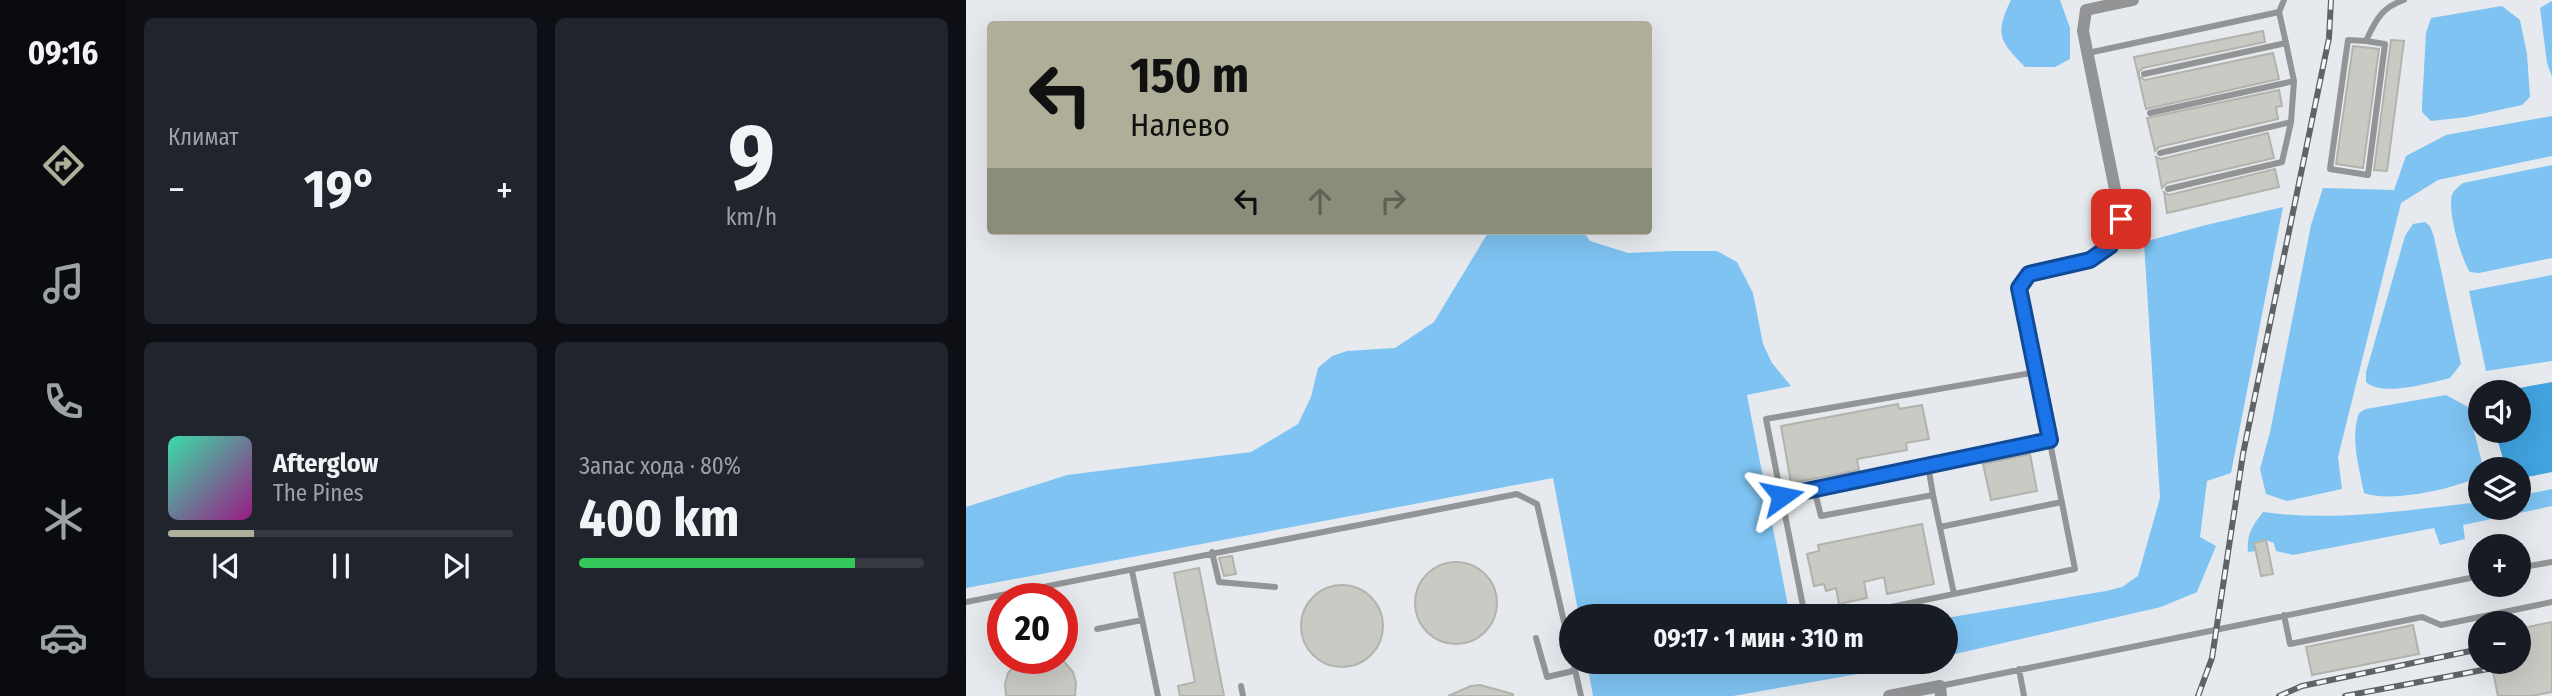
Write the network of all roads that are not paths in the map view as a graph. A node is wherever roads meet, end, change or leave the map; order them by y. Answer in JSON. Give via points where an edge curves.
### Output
{"nodes":[{"id":1,"x":2133,"y":0,"type":"edge"},
{"id":2,"x":2284,"y":0,"type":"edge"},
{"id":3,"x":2383,"y":0,"type":"edge"},
{"id":4,"x":2404,"y":0,"type":"edge"},
{"id":5,"x":2392,"y":4,"type":"junction"},
{"id":6,"x":2279,"y":12,"type":"junction"},
{"id":7,"x":2366,"y":41,"type":"junction"},
{"id":8,"x":2286,"y":43,"type":"junction"},
{"id":9,"x":2087,"y":53,"type":"junction"},
{"id":10,"x":2144,"y":74,"type":"dead end"},
{"id":11,"x":2294,"y":81,"type":"junction"},
{"id":12,"x":2150,"y":113,"type":"dead end"},
{"id":13,"x":2291,"y":122,"type":"junction"},
{"id":14,"x":2160,"y":153,"type":"dead end"},
{"id":15,"x":2168,"y":189,"type":"dead end"},
{"id":16,"x":2029,"y":336,"type":"joint"},
{"id":17,"x":2037,"y":372,"type":"junction"},
{"id":18,"x":2050,"y":440,"type":"junction"},
{"id":19,"x":1928,"y":465,"type":"junction"},
{"id":20,"x":1814,"y":489,"type":"junction"},
{"id":21,"x":1933,"y":495,"type":"junction"},
{"id":22,"x":1782,"y":496,"type":"junction"},
{"id":23,"x":2062,"y":502,"type":"junction"},
{"id":24,"x":1940,"y":527,"type":"junction"},
{"id":25,"x":1212,"y":552,"type":"junction"},
{"id":26,"x":2552,"y":562,"type":"edge"},
{"id":27,"x":2531,"y":566,"type":"edge"},
{"id":28,"x":1132,"y":571,"type":"junction"},
{"id":29,"x":2468,"y":578,"type":"edge"},
{"id":30,"x":1275,"y":587,"type":"dead end"},
{"id":31,"x":1954,"y":594,"type":"junction"},
{"id":32,"x":966,"y":602,"type":"edge"},
{"id":33,"x":2552,"y":602,"type":"edge"},
{"id":34,"x":1803,"y":604,"type":"edge"},
{"id":35,"x":1905,"y":604,"type":"edge"},
{"id":36,"x":1559,"y":608,"type":"edge"},
{"id":37,"x":2284,"y":615,"type":"junction"},
{"id":38,"x":1142,"y":620,"type":"junction"},
{"id":39,"x":1097,"y":629,"type":"dead end"},
{"id":40,"x":1536,"y":638,"type":"dead end"},
{"id":41,"x":2019,"y":669,"type":"junction"},
{"id":42,"x":1560,"y":674,"type":"edge"},
{"id":43,"x":1574,"y":674,"type":"edge"},
{"id":44,"x":1241,"y":686,"type":"dead end"},
{"id":45,"x":1940,"y":691,"type":"edge"},
{"id":46,"x":1158,"y":696,"type":"edge"},
{"id":47,"x":1243,"y":696,"type":"edge"},
{"id":48,"x":1581,"y":696,"type":"edge"},
{"id":49,"x":1889,"y":696,"type":"edge"},
{"id":50,"x":2024,"y":696,"type":"edge"}],
"edges":[{"from":1,"to":9,"type":"street","via":[[2086,10]]},
{"from":2,"to":6,"type":"lane"},
{"from":3,"to":5,"type":"lane"},
{"from":4,"to":5,"type":"lane"},
{"from":5,"to":7,"type":"lane","via":[[2378,17]]},
{"from":6,"to":8,"type":"lane"},
{"from":6,"to":9,"type":"lane"},
{"from":7,"to":7,"type":"lane","via":[[2348,40],[2330,169],[2368,175],[2385,44]]},
{"from":8,"to":10,"type":"lane"},
{"from":8,"to":11,"type":"lane"},
{"from":9,"to":16,"type":"street","via":[[2121,219],[2110,246],[2090,260],[2029,274],[2019,288]]},
{"from":11,"to":12,"type":"lane"},
{"from":11,"to":13,"type":"lane"},
{"from":13,"to":14,"type":"lane"},
{"from":13,"to":15,"type":"lane","via":[[2282,162]]},
{"from":16,"to":17,"type":"lane"},
{"from":17,"to":18,"type":"lane"},
{"from":17,"to":22,"type":"lane","via":[[1766,419]]},
{"from":18,"to":19,"type":"lane"},
{"from":18,"to":23,"type":"lane"},
{"from":19,"to":20,"type":"lane"},
{"from":19,"to":21,"type":"lane"},
{"from":20,"to":21,"type":"lane","via":[[1821,516]]},
{"from":20,"to":22,"type":"lane"},
{"from":21,"to":24,"type":"lane"},
{"from":22,"to":34,"type":"lane"},
{"from":23,"to":24,"type":"lane"},
{"from":23,"to":31,"type":"lane","via":[[2075,569]]},
{"from":24,"to":31,"type":"lane"},
{"from":25,"to":28,"type":"lane"},
{"from":25,"to":30,"type":"lane","via":[[1220,582]]},
{"from":25,"to":36,"type":"lane","via":[[1517,494],[1536,504]]},
{"from":26,"to":27,"type":"lane"},
{"from":28,"to":32,"type":"lane"},
{"from":28,"to":38,"type":"lane"},
{"from":29,"to":37,"type":"lane"},
{"from":31,"to":35,"type":"lane"},
{"from":33,"to":37,"type":"lane","via":[[2441,625],[2422,617],[2290,644]]},
{"from":37,"to":41,"type":"lane"},
{"from":38,"to":39,"type":"lane"},
{"from":38,"to":46,"type":"lane"},
{"from":40,"to":42,"type":"lane","via":[[1547,677]]},
{"from":41,"to":45,"type":"lane"},
{"from":41,"to":50,"type":"lane"},
{"from":43,"to":48,"type":"lane"},
{"from":44,"to":47,"type":"lane"},
{"from":45,"to":49,"type":"street"}]}
